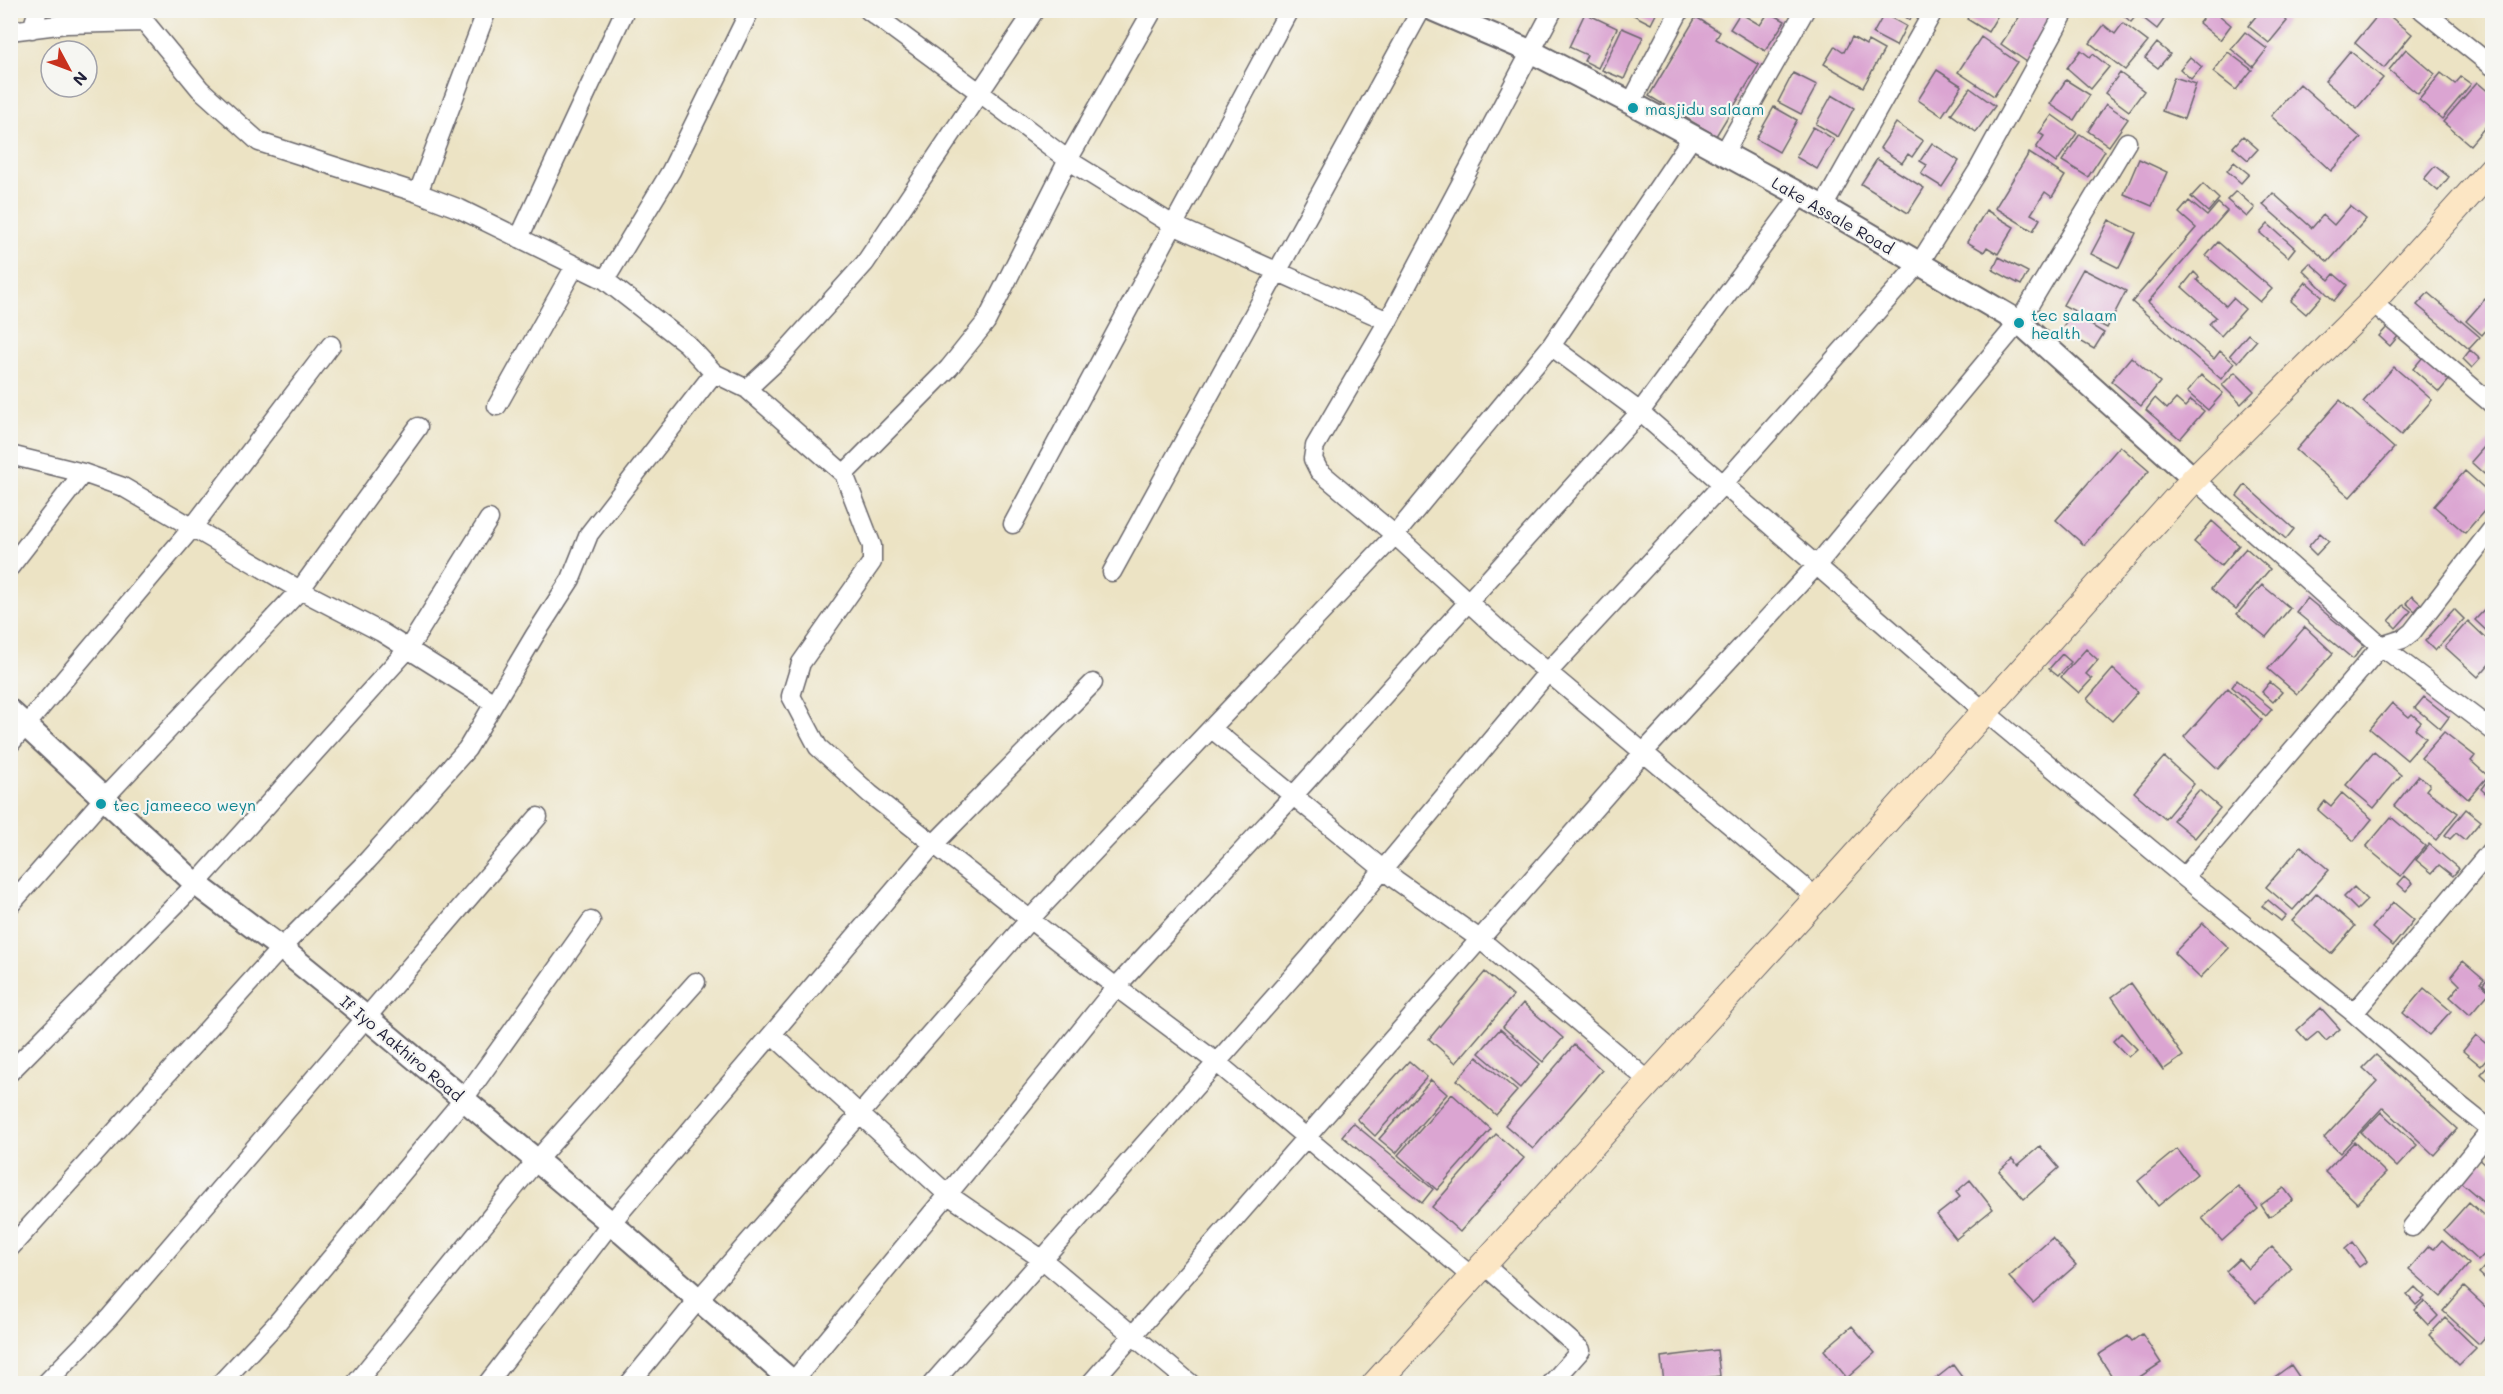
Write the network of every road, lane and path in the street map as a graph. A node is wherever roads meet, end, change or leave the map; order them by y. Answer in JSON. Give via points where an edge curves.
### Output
{"nodes":[{"id":1,"x":38,"y":10,"type":"edge"},
{"id":2,"x":487,"y":10,"type":"edge"},
{"id":3,"x":625,"y":10,"type":"edge"},
{"id":4,"x":750,"y":10,"type":"edge"},
{"id":5,"x":868,"y":10,"type":"edge"},
{"id":6,"x":1035,"y":10,"type":"edge"},
{"id":7,"x":1153,"y":10,"type":"edge"},
{"id":8,"x":1289,"y":10,"type":"edge"},
{"id":9,"x":1420,"y":10,"type":"edge"},
{"id":10,"x":1434,"y":10,"type":"edge"},
{"id":11,"x":1553,"y":10,"type":"edge"},
{"id":12,"x":1680,"y":10,"type":"edge"},
{"id":13,"x":1804,"y":10,"type":"edge"},
{"id":14,"x":1934,"y":10,"type":"edge"},
{"id":15,"x":2067,"y":10,"type":"edge"},
{"id":16,"x":2422,"y":10,"type":"edge"},
{"id":17,"x":149,"y":16,"type":"edge"},
{"id":18,"x":889,"y":16,"type":"edge"},
{"id":19,"x":32,"y":28,"type":"junction"},
{"id":20,"x":10,"y":31,"type":"edge"},
{"id":21,"x":1532,"y":52,"type":"junction"},
{"id":22,"x":2493,"y":66,"type":"edge"},
{"id":23,"x":979,"y":92,"type":"junction"},
{"id":24,"x":1631,"y":102,"type":"junction"},
{"id":25,"x":1693,"y":136,"type":"junction"},
{"id":26,"x":2127,"y":142,"type":"dead end"},
{"id":27,"x":1725,"y":153,"type":"junction"},
{"id":28,"x":1068,"y":160,"type":"junction"},
{"id":29,"x":2493,"y":169,"type":"edge"},
{"id":30,"x":418,"y":193,"type":"junction"},
{"id":31,"x":1800,"y":196,"type":"junction"},
{"id":32,"x":1823,"y":207,"type":"junction"},
{"id":33,"x":1173,"y":225,"type":"junction"},
{"id":34,"x":519,"y":238,"type":"junction"},
{"id":35,"x":1919,"y":264,"type":"junction"},
{"id":36,"x":576,"y":266,"type":"junction"},
{"id":37,"x":1275,"y":272,"type":"junction"},
{"id":38,"x":605,"y":280,"type":"junction"},
{"id":39,"x":2372,"y":302,"type":"junction"},
{"id":40,"x":1388,"y":321,"type":"junction"},
{"id":41,"x":2019,"y":322,"type":"junction"},
{"id":42,"x":331,"y":345,"type":"dead end"},
{"id":43,"x":1551,"y":346,"type":"junction"},
{"id":44,"x":714,"y":373,"type":"junction"},
{"id":45,"x":747,"y":389,"type":"junction"},
{"id":46,"x":2493,"y":404,"type":"edge"},
{"id":47,"x":497,"y":406,"type":"dead end"},
{"id":48,"x":1640,"y":412,"type":"junction"},
{"id":49,"x":418,"y":427,"type":"dead end"},
{"id":50,"x":10,"y":455,"type":"edge"},
{"id":51,"x":83,"y":473,"type":"junction"},
{"id":52,"x":844,"y":474,"type":"junction"},
{"id":53,"x":2194,"y":479,"type":"junction"},
{"id":54,"x":1724,"y":483,"type":"junction"},
{"id":55,"x":489,"y":519,"type":"dead end"},
{"id":56,"x":1013,"y":524,"type":"dead end"},
{"id":57,"x":192,"y":528,"type":"junction"},
{"id":58,"x":2493,"y":529,"type":"edge"},
{"id":59,"x":1395,"y":535,"type":"junction"},
{"id":60,"x":1816,"y":566,"type":"junction"},
{"id":61,"x":10,"y":567,"type":"edge"},
{"id":62,"x":1112,"y":572,"type":"dead end"},
{"id":63,"x":300,"y":590,"type":"junction"},
{"id":64,"x":1467,"y":602,"type":"junction"},
{"id":65,"x":2381,"y":646,"type":"junction"},
{"id":66,"x":408,"y":649,"type":"junction"},
{"id":67,"x":1548,"y":672,"type":"junction"},
{"id":68,"x":1093,"y":683,"type":"dead end"},
{"id":69,"x":494,"y":703,"type":"junction"},
{"id":70,"x":1984,"y":711,"type":"junction"},
{"id":71,"x":19,"y":718,"type":"edge"},
{"id":72,"x":1212,"y":729,"type":"junction"},
{"id":73,"x":2493,"y":730,"type":"edge"},
{"id":74,"x":10,"y":744,"type":"edge"},
{"id":75,"x":1643,"y":753,"type":"junction"},
{"id":76,"x":1293,"y":796,"type":"junction"},
{"id":77,"x":105,"y":797,"type":"junction"},
{"id":78,"x":538,"y":817,"type":"dead end"},
{"id":79,"x":933,"y":845,"type":"junction"},
{"id":80,"x":2493,"y":849,"type":"edge"},
{"id":81,"x":1383,"y":870,"type":"junction"},
{"id":82,"x":2184,"y":877,"type":"junction"},
{"id":83,"x":196,"y":884,"type":"junction"},
{"id":84,"x":1817,"y":898,"type":"junction"},
{"id":85,"x":10,"y":905,"type":"edge"},
{"id":86,"x":1030,"y":919,"type":"junction"},
{"id":87,"x":591,"y":921,"type":"dead end"},
{"id":88,"x":1481,"y":940,"type":"junction"},
{"id":89,"x":281,"y":948,"type":"junction"},
{"id":90,"x":696,"y":982,"type":"dead end"},
{"id":91,"x":1116,"y":987,"type":"junction"},
{"id":92,"x":2355,"y":1013,"type":"junction"},
{"id":93,"x":367,"y":1018,"type":"junction"},
{"id":94,"x":772,"y":1034,"type":"junction"},
{"id":95,"x":1215,"y":1061,"type":"junction"},
{"id":96,"x":10,"y":1072,"type":"edge"},
{"id":97,"x":1650,"y":1082,"type":"junction"},
{"id":98,"x":464,"y":1100,"type":"junction"},
{"id":99,"x":860,"y":1115,"type":"junction"},
{"id":100,"x":2492,"y":1130,"type":"edge"},
{"id":101,"x":1306,"y":1136,"type":"junction"},
{"id":102,"x":536,"y":1161,"type":"junction"},
{"id":103,"x":947,"y":1194,"type":"junction"},
{"id":104,"x":611,"y":1223,"type":"junction"},
{"id":105,"x":2412,"y":1227,"type":"dead end"},
{"id":106,"x":10,"y":1248,"type":"edge"},
{"id":107,"x":1043,"y":1260,"type":"junction"},
{"id":108,"x":1477,"y":1270,"type":"junction"},
{"id":109,"x":698,"y":1300,"type":"junction"},
{"id":110,"x":1133,"y":1333,"type":"junction"},
{"id":111,"x":45,"y":1383,"type":"edge"},
{"id":112,"x":220,"y":1383,"type":"edge"},
{"id":113,"x":355,"y":1383,"type":"edge"},
{"id":114,"x":487,"y":1383,"type":"edge"},
{"id":115,"x":629,"y":1383,"type":"edge"},
{"id":116,"x":793,"y":1383,"type":"edge"},
{"id":117,"x":932,"y":1383,"type":"edge"},
{"id":118,"x":1090,"y":1383,"type":"edge"},
{"id":119,"x":1191,"y":1383,"type":"edge"},
{"id":120,"x":1375,"y":1383,"type":"edge"},
{"id":121,"x":1551,"y":1383,"type":"edge"}],
"edges":[{"from":1,"to":19,"type":"street"},
{"from":2,"to":30,"type":"street"},
{"from":3,"to":34,"type":"street"},
{"from":4,"to":38,"type":"street","via":[[671,171]]},
{"from":5,"to":18,"type":"street"},
{"from":6,"to":23,"type":"street"},
{"from":7,"to":28,"type":"street"},
{"from":8,"to":33,"type":"street"},
{"from":9,"to":37,"type":"street"},
{"from":10,"to":21,"type":"street","name":"Lake Assale Road"},
{"from":11,"to":21,"type":"street"},
{"from":12,"to":24,"type":"street"},
{"from":13,"to":27,"type":"street"},
{"from":14,"to":32,"type":"street"},
{"from":15,"to":35,"type":"street","via":[[1983,161]]},
{"from":16,"to":22,"type":"street"},
{"from":17,"to":19,"type":"street"},
{"from":17,"to":30,"type":"street","via":[[200,89],[259,142]]},
{"from":18,"to":23,"type":"street"},
{"from":19,"to":20,"type":"street"},
{"from":21,"to":24,"type":"street","name":"Lake Assale Road"},
{"from":21,"to":40,"type":"street"},
{"from":23,"to":28,"type":"street"},
{"from":23,"to":45,"type":"street","via":[[865,263],[776,363]]},
{"from":24,"to":25,"type":"street","name":"Lake Assale Road"},
{"from":25,"to":27,"type":"street","name":"Lake Assale Road"},
{"from":25,"to":43,"type":"street"},
{"from":26,"to":41,"type":"street"},
{"from":27,"to":31,"type":"street","name":"Lake Assale Road"},
{"from":28,"to":33,"type":"street"},
{"from":28,"to":52,"type":"street","via":[[986,322],[949,368]]},
{"from":29,"to":39,"type":"main road"},
{"from":30,"to":34,"type":"street"},
{"from":31,"to":32,"type":"street","name":"Lake Assale Road"},
{"from":31,"to":48,"type":"street"},
{"from":32,"to":35,"type":"street","name":"Lake Assale Road"},
{"from":33,"to":37,"type":"street"},
{"from":33,"to":56,"type":"street"},
{"from":34,"to":36,"type":"street"},
{"from":35,"to":41,"type":"street","name":"Lake Assale Road"},
{"from":35,"to":54,"type":"street"},
{"from":36,"to":38,"type":"street"},
{"from":36,"to":47,"type":"street"},
{"from":37,"to":40,"type":"street"},
{"from":37,"to":62,"type":"street"},
{"from":38,"to":44,"type":"street","via":[[687,344]]},
{"from":39,"to":46,"type":"street"},
{"from":39,"to":53,"type":"main road"},
{"from":40,"to":59,"type":"street","via":[[1315,446],[1313,459],[1319,471]]},
{"from":41,"to":53,"type":"street","name":"Lake Assale Road"},
{"from":41,"to":60,"type":"street"},
{"from":42,"to":57,"type":"street"},
{"from":43,"to":48,"type":"street"},
{"from":43,"to":59,"type":"street"},
{"from":44,"to":45,"type":"street"},
{"from":44,"to":69,"type":"street","via":[[589,534],[571,579]]},
{"from":45,"to":52,"type":"street"},
{"from":48,"to":54,"type":"street"},
{"from":48,"to":64,"type":"street"},
{"from":49,"to":63,"type":"street"},
{"from":50,"to":51,"type":"street"},
{"from":51,"to":57,"type":"street","via":[[123,487]]},
{"from":51,"to":61,"type":"street"},
{"from":52,"to":79,"type":"street","via":[[872,546],[872,562],[801,663],[791,696],[818,747]]},
{"from":53,"to":65,"type":"street"},
{"from":53,"to":70,"type":"main road"},
{"from":54,"to":60,"type":"street"},
{"from":54,"to":67,"type":"street"},
{"from":55,"to":66,"type":"street"},
{"from":57,"to":63,"type":"street"},
{"from":57,"to":71,"type":"street"},
{"from":58,"to":65,"type":"street","via":[[2412,632]]},
{"from":59,"to":64,"type":"street"},
{"from":59,"to":72,"type":"street"},
{"from":60,"to":70,"type":"street"},
{"from":60,"to":75,"type":"street"},
{"from":63,"to":66,"type":"street"},
{"from":63,"to":77,"type":"street"},
{"from":64,"to":67,"type":"street"},
{"from":64,"to":76,"type":"street"},
{"from":65,"to":73,"type":"street"},
{"from":65,"to":82,"type":"street"},
{"from":66,"to":69,"type":"street"},
{"from":66,"to":83,"type":"street"},
{"from":67,"to":75,"type":"street"},
{"from":67,"to":81,"type":"street"},
{"from":68,"to":79,"type":"street"},
{"from":69,"to":89,"type":"street","via":[[466,749],[368,860]]},
{"from":70,"to":82,"type":"street"},
{"from":70,"to":84,"type":"main road"},
{"from":71,"to":74,"type":"street"},
{"from":71,"to":77,"type":"street","name":"If Iyo Aakhiro Road"},
{"from":72,"to":76,"type":"street"},
{"from":72,"to":86,"type":"street"},
{"from":75,"to":84,"type":"street"},
{"from":75,"to":88,"type":"street"},
{"from":76,"to":81,"type":"street"},
{"from":76,"to":91,"type":"street"},
{"from":77,"to":83,"type":"street","name":"If Iyo Aakhiro Road"},
{"from":77,"to":85,"type":"street"},
{"from":78,"to":93,"type":"street"},
{"from":79,"to":86,"type":"street"},
{"from":79,"to":94,"type":"street"},
{"from":80,"to":92,"type":"street"},
{"from":81,"to":88,"type":"street"},
{"from":81,"to":95,"type":"street"},
{"from":82,"to":92,"type":"street"},
{"from":83,"to":89,"type":"street","name":"If Iyo Aakhiro Road"},
{"from":83,"to":96,"type":"street"},
{"from":84,"to":97,"type":"main road"},
{"from":86,"to":91,"type":"street"},
{"from":86,"to":99,"type":"street"},
{"from":87,"to":98,"type":"street"},
{"from":88,"to":97,"type":"street"},
{"from":88,"to":101,"type":"street"},
{"from":89,"to":93,"type":"street","name":"If Iyo Aakhiro Road"},
{"from":89,"to":106,"type":"street"},
{"from":90,"to":102,"type":"street"},
{"from":91,"to":95,"type":"street"},
{"from":91,"to":103,"type":"street"},
{"from":92,"to":100,"type":"street"},
{"from":93,"to":98,"type":"street","name":"If Iyo Aakhiro Road"},
{"from":93,"to":111,"type":"street","via":[[109,1318]]},
{"from":94,"to":99,"type":"street"},
{"from":94,"to":104,"type":"street"},
{"from":95,"to":101,"type":"street"},
{"from":95,"to":107,"type":"street"},
{"from":97,"to":108,"type":"main road"},
{"from":98,"to":102,"type":"street","name":"If Iyo Aakhiro Road"},
{"from":98,"to":112,"type":"street","via":[[276,1324]]},
{"from":99,"to":103,"type":"street"},
{"from":99,"to":109,"type":"street"},
{"from":100,"to":105,"type":"street"},
{"from":101,"to":108,"type":"street"},
{"from":101,"to":110,"type":"street"},
{"from":102,"to":104,"type":"street","name":"If Iyo Aakhiro Road"},
{"from":102,"to":113,"type":"street"},
{"from":103,"to":107,"type":"street"},
{"from":103,"to":116,"type":"street"},
{"from":104,"to":109,"type":"street","name":"If Iyo Aakhiro Road"},
{"from":104,"to":114,"type":"street"},
{"from":107,"to":110,"type":"street"},
{"from":107,"to":117,"type":"street"},
{"from":108,"to":120,"type":"main road"},
{"from":108,"to":121,"type":"street","via":[[1581,1350]]},
{"from":109,"to":115,"type":"street"},
{"from":109,"to":116,"type":"street","name":"If Iyo Aakhiro Road"},
{"from":110,"to":118,"type":"street"},
{"from":110,"to":119,"type":"street"}]}
